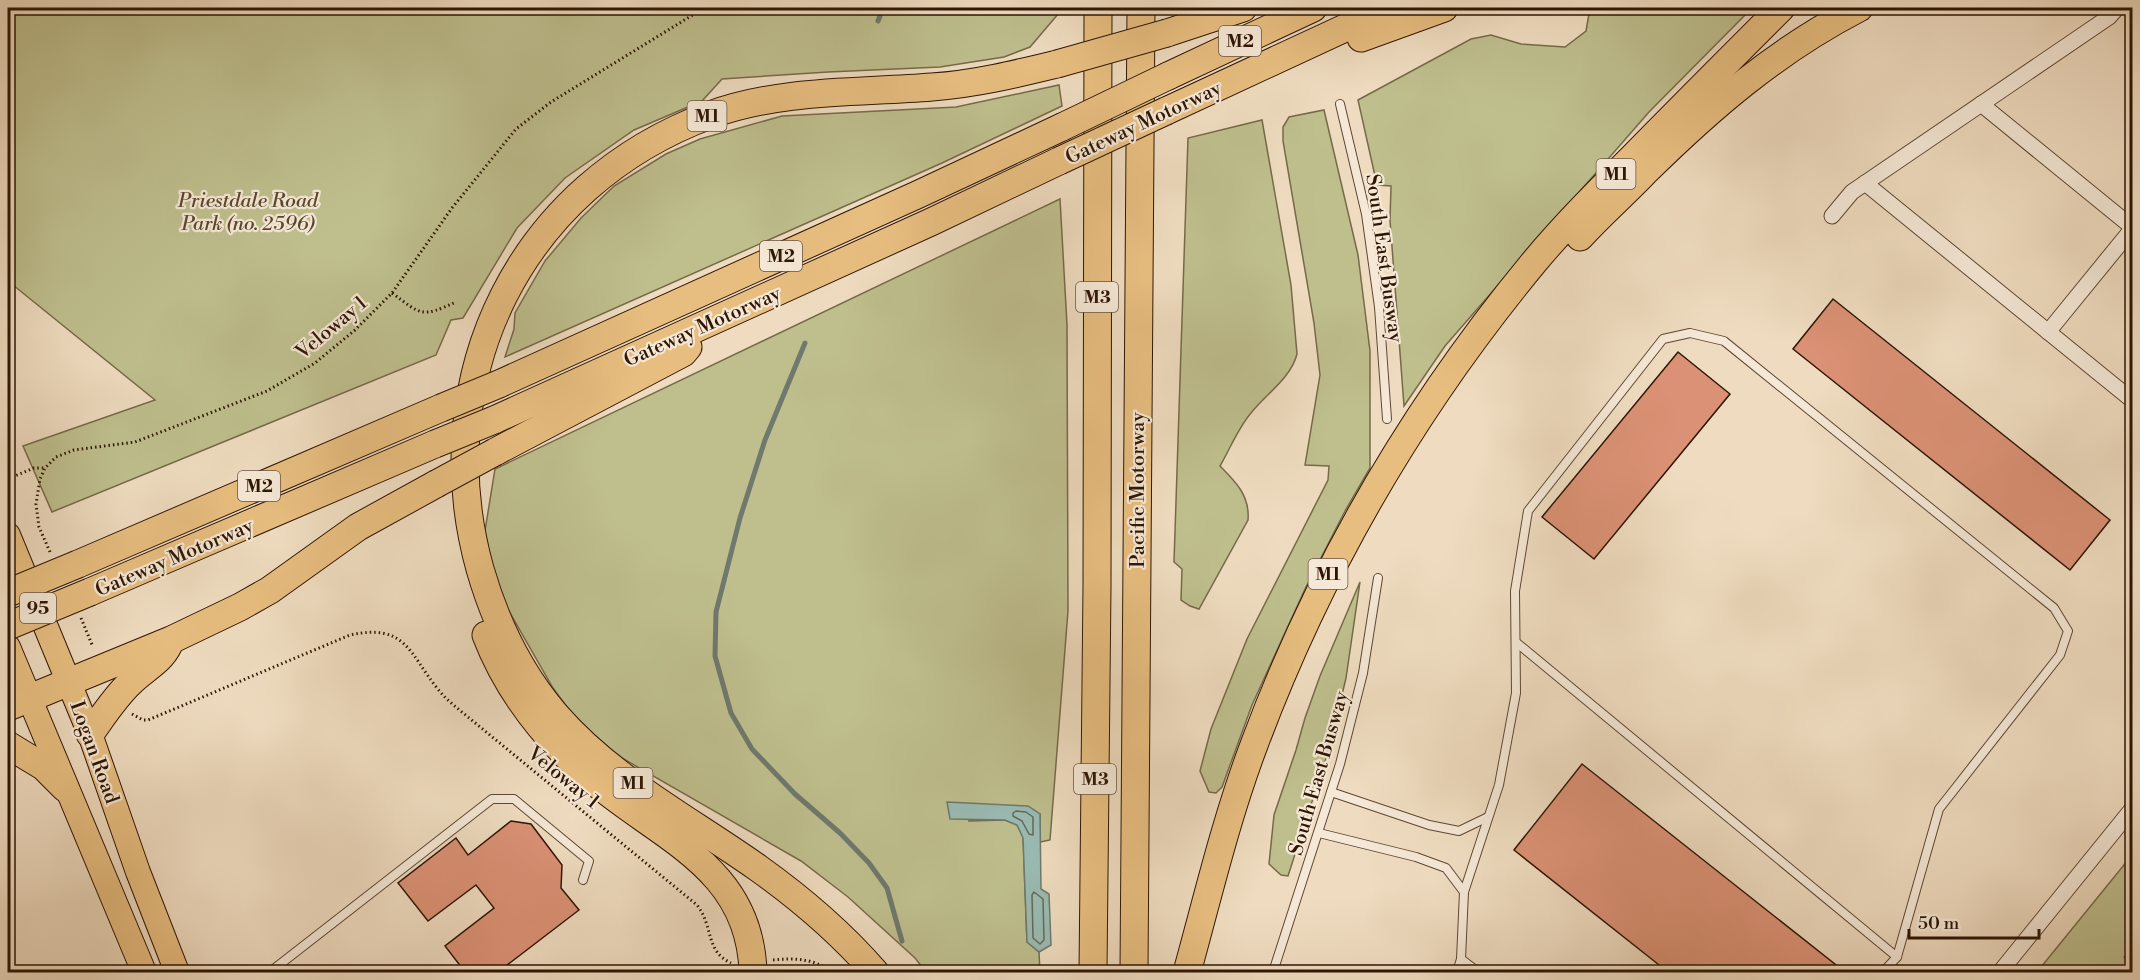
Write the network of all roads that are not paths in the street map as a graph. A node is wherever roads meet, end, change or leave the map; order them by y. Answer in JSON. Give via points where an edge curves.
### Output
{"nodes":[{"id":1,"x":1098,"y":8,"type":"edge"},
{"id":2,"x":1141,"y":8,"type":"edge"},
{"id":3,"x":1243,"y":8,"type":"edge"},
{"id":4,"x":1313,"y":8,"type":"edge"},
{"id":5,"x":1388,"y":8,"type":"edge"},
{"id":6,"x":1444,"y":8,"type":"edge"},
{"id":7,"x":1781,"y":8,"type":"edge"},
{"id":8,"x":1859,"y":8,"type":"edge"},
{"id":9,"x":2117,"y":8,"type":"edge"},
{"id":10,"x":1275,"y":60,"type":"junction"},
{"id":11,"x":1340,"y":104,"type":"dead end"},
{"id":12,"x":1981,"y":104,"type":"junction"},
{"id":13,"x":1865,"y":183,"type":"junction"},
{"id":14,"x":1832,"y":216,"type":"dead end"},
{"id":15,"x":2133,"y":228,"type":"edge"},
{"id":16,"x":702,"y":326,"type":"junction"},
{"id":17,"x":2048,"y":332,"type":"junction"},
{"id":18,"x":1465,"y":352,"type":"junction"},
{"id":19,"x":2133,"y":400,"type":"edge"},
{"id":20,"x":1387,"y":419,"type":"dead end"},
{"id":21,"x":471,"y":530,"type":"junction"},
{"id":22,"x":8,"y":535,"type":"edge"},
{"id":23,"x":1378,"y":578,"type":"dead end"},
{"id":24,"x":8,"y":593,"type":"edge"},
{"id":25,"x":8,"y":626,"type":"edge"},
{"id":26,"x":171,"y":640,"type":"junction"},
{"id":27,"x":1517,"y":643,"type":"junction"},
{"id":28,"x":8,"y":648,"type":"edge"},
{"id":29,"x":69,"y":681,"type":"junction"},
{"id":30,"x":18,"y":703,"type":"edge"},
{"id":31,"x":90,"y":734,"type":"junction"},
{"id":32,"x":8,"y":745,"type":"edge"},
{"id":33,"x":65,"y":788,"type":"junction"},
{"id":34,"x":1331,"y":792,"type":"junction"},
{"id":35,"x":2133,"y":809,"type":"edge"},
{"id":36,"x":1488,"y":817,"type":"junction"},
{"id":37,"x":1318,"y":833,"type":"junction"},
{"id":38,"x":583,"y":880,"type":"dead end"},
{"id":39,"x":1464,"y":892,"type":"junction"},
{"id":40,"x":1897,"y":957,"type":"junction"},
{"id":41,"x":1461,"y":959,"type":"junction"},
{"id":42,"x":752,"y":965,"type":"edge"},
{"id":43,"x":144,"y":972,"type":"edge"},
{"id":44,"x":177,"y":972,"type":"edge"},
{"id":45,"x":270,"y":972,"type":"edge"},
{"id":46,"x":874,"y":972,"type":"edge"},
{"id":47,"x":1093,"y":972,"type":"edge"},
{"id":48,"x":1134,"y":972,"type":"edge"},
{"id":49,"x":1187,"y":972,"type":"edge"},
{"id":50,"x":1273,"y":972,"type":"edge"},
{"id":51,"x":1457,"y":972,"type":"edge"},
{"id":52,"x":1478,"y":972,"type":"edge"},
{"id":53,"x":1883,"y":972,"type":"edge"},
{"id":54,"x":2000,"y":972,"type":"edge"}],
"edges":[{"from":1,"to":47,"type":"highway","name":"Pacific Motorway","number":"M3"},
{"from":2,"to":48,"type":"highway","name":"Pacific Motorway","number":"M3"},
{"from":3,"to":21,"type":"highway","number":"M1","bridge":true,"via":[[1057,64],[983,81],[751,102],[673,130],[638,149],[562,212],[508,286],[495,311],[469,403],[467,491]]},
{"from":4,"to":24,"type":"highway","name":"Gateway Motorway","number":"M2","bridge":true,"via":[[909,199],[499,384],[66,561]]},
{"from":5,"to":10,"type":"highway","name":"Gateway Motorway","number":"M2"},
{"from":6,"to":10,"type":"highway","via":[[1309,60]]},
{"from":7,"to":18,"type":"highway","number":"M1","via":[[1579,212],[1536,260]]},
{"from":8,"to":18,"type":"highway","via":[[1821,27],[1778,56],[1714,107],[1587,230],[1510,317]]},
{"from":9,"to":12,"type":"street"},
{"from":10,"to":16,"type":"highway","name":"Gateway Motorway","number":"M2","bridge":true},
{"from":11,"to":20,"type":"lane","name":"South East Busway","via":[[1366,214],[1379,307]]},
{"from":12,"to":13,"type":"street"},
{"from":12,"to":15,"type":"street"},
{"from":13,"to":14,"type":"street"},
{"from":13,"to":17,"type":"street"},
{"from":15,"to":17,"type":"street"},
{"from":16,"to":25,"type":"highway","name":"Gateway Motorway","number":"M2","bridge":true,"via":[[85,602]]},
{"from":16,"to":26,"type":"highway","bridge":true,"via":[[683,353],[358,527],[270,590]]},
{"from":17,"to":19,"type":"street"},
{"from":18,"to":49,"type":"highway","number":"M1","via":[[1390,463],[1316,596],[1253,748]]},
{"from":21,"to":42,"type":"highway","via":[[463,567],[488,640],[510,684],[568,758],[701,862],[724,885],[747,930]]},
{"from":21,"to":46,"type":"highway","number":"M1","via":[[498,621],[554,713],[629,780],[794,895]]},
{"from":22,"to":29,"type":"main road","name":"Logan Road","number":"95"},
{"from":23,"to":34,"type":"lane","name":"South East Busway","via":[[1363,673]]},
{"from":26,"to":29,"type":"highway"},
{"from":26,"to":31,"type":"highway","via":[[162,657],[126,686]]},
{"from":27,"to":36,"type":"lane","via":[[1516,693]]},
{"from":27,"to":40,"type":"lane"},
{"from":27,"to":40,"type":"lane","via":[[1515,591],[1528,511],[1663,339],[1690,333],[1724,341],[2054,608],[2068,631],[2060,655],[1939,809]]},
{"from":28,"to":30,"type":"main road","name":"Logan Road","number":"95"},
{"from":29,"to":30,"type":"highway"},
{"from":29,"to":31,"type":"main road","name":"Logan Road","number":"95"},
{"from":30,"to":33,"type":"main road","name":"Logan Road","number":"95"},
{"from":31,"to":44,"type":"main road","name":"Logan Road","number":"95"},
{"from":32,"to":33,"type":"highway","via":[[44,767]]},
{"from":33,"to":43,"type":"main road","name":"Logan Road","number":"95"},
{"from":34,"to":36,"type":"lane","via":[[1429,825],[1459,831]]},
{"from":34,"to":37,"type":"lane","name":"South East Busway"},
{"from":35,"to":54,"type":"street"},
{"from":36,"to":39,"type":"lane"},
{"from":37,"to":39,"type":"lane","via":[[1446,868]]},
{"from":37,"to":50,"type":"lane","name":"South East Busway"},
{"from":38,"to":45,"type":"lane","via":[[589,861],[514,799],[492,799]]},
{"from":39,"to":41,"type":"lane"},
{"from":40,"to":53,"type":"lane"},
{"from":41,"to":51,"type":"lane"},
{"from":41,"to":52,"type":"lane"}]}
